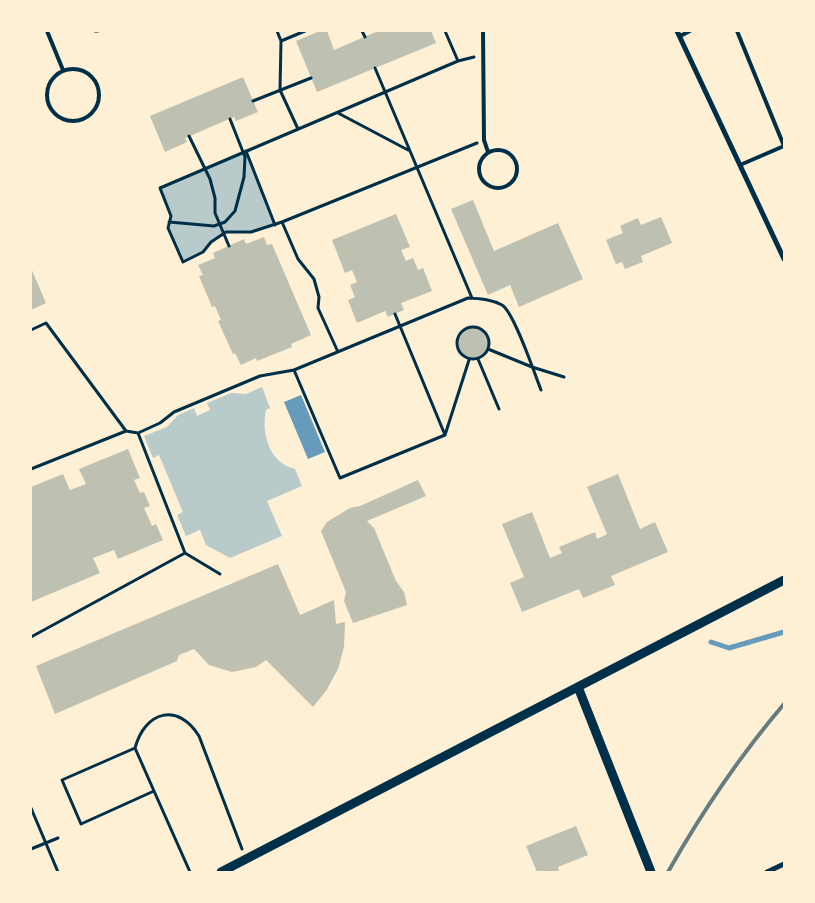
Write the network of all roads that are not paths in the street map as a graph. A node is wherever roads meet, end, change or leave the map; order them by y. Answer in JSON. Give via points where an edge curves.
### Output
{"nodes":[{"id":1,"x":47,"y":31,"type":"edge"},
{"id":2,"x":483,"y":31,"type":"edge"},
{"id":3,"x":690,"y":31,"type":"edge"},
{"id":4,"x":737,"y":31,"type":"edge"},
{"id":5,"x":679,"y":34,"type":"edge"},
{"id":6,"x":63,"y":70,"type":"junction"},
{"id":7,"x":784,"y":146,"type":"edge"},
{"id":8,"x":488,"y":152,"type":"junction"},
{"id":9,"x":740,"y":165,"type":"junction"},
{"id":10,"x":784,"y":259,"type":"edge"},
{"id":11,"x":784,"y":580,"type":"edge"},
{"id":12,"x":578,"y":687,"type":"junction"},
{"id":13,"x":784,"y":864,"type":"edge"},
{"id":14,"x":221,"y":872,"type":"edge"},
{"id":15,"x":651,"y":872,"type":"edge"},
{"id":16,"x":767,"y":872,"type":"edge"}],
"edges":[{"from":1,"to":6,"type":"lane"},
{"from":2,"to":8,"type":"lane","via":[[484,140]]},
{"from":3,"to":5,"type":"lane"},
{"from":4,"to":7,"type":"lane"},
{"from":5,"to":9,"type":"street"},
{"from":6,"to":6,"type":"lane","via":[[47,89],[49,106],[61,119],[78,121],[86,118],[100,97],[98,82],[80,70]]},
{"from":7,"to":9,"type":"lane"},
{"from":8,"to":8,"type":"lane","via":[[478,169],[482,181],[492,188],[509,184],[516,174],[512,156],[500,150]]},
{"from":9,"to":10,"type":"street"},
{"from":11,"to":12,"type":"street"},
{"from":12,"to":14,"type":"street"},
{"from":12,"to":15,"type":"street"},
{"from":13,"to":16,"type":"street"}]}
